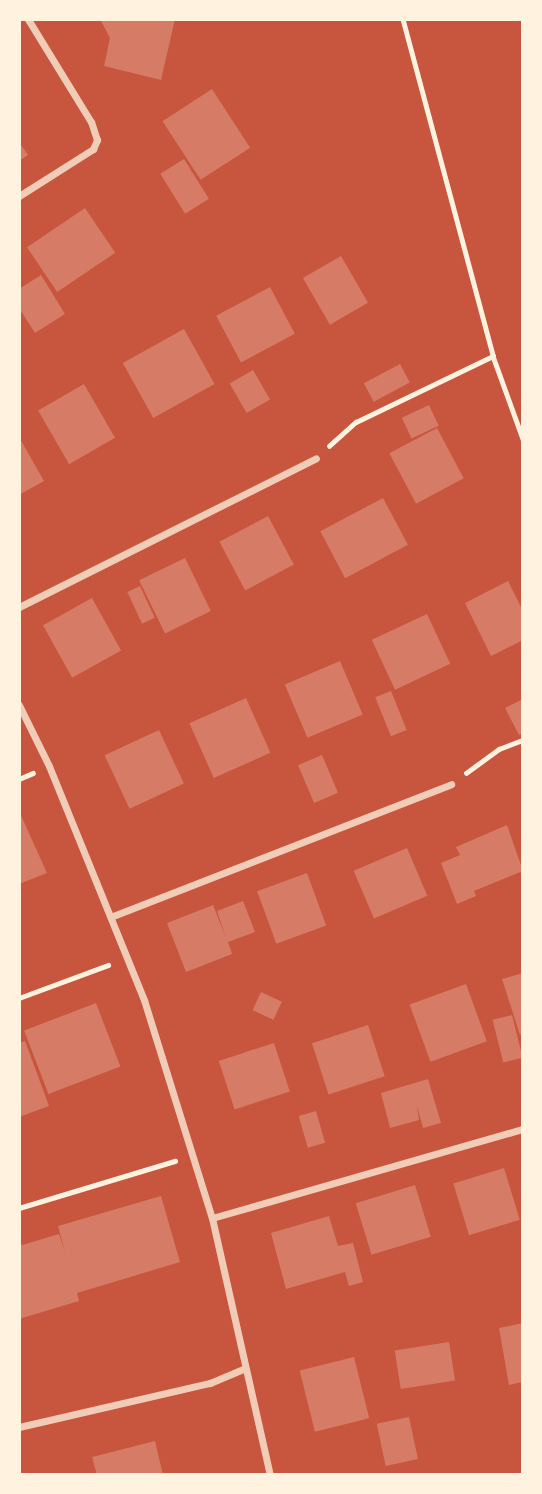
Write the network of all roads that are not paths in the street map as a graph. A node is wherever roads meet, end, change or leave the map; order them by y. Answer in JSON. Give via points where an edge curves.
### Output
{"nodes":[{"id":1,"x":28,"y":19,"type":"edge"},
{"id":2,"x":19,"y":197,"type":"edge"},
{"id":3,"x":316,"y":458,"type":"road end"},
{"id":4,"x":19,"y":607,"type":"edge"},
{"id":5,"x":19,"y":705,"type":"edge"},
{"id":6,"x":451,"y":784,"type":"road end"},
{"id":7,"x":113,"y":916,"type":"junction"},
{"id":8,"x":523,"y":1129,"type":"edge"},
{"id":9,"x":212,"y":1218,"type":"junction"},
{"id":10,"x":243,"y":1369,"type":"junction"},
{"id":11,"x":19,"y":1427,"type":"edge"},
{"id":12,"x":270,"y":1475,"type":"edge"}],
"edges":[{"from":1,"to":2,"type":"street","via":[[92,122],[97,140],[93,149]]},
{"from":3,"to":4,"type":"street"},
{"from":5,"to":7,"type":"street"},
{"from":6,"to":7,"type":"street"},
{"from":7,"to":9,"type":"street"},
{"from":8,"to":9,"type":"street"},
{"from":9,"to":10,"type":"street","via":[[236,1316]]},
{"from":10,"to":11,"type":"street","via":[[210,1383]]},
{"from":10,"to":12,"type":"street"}]}
